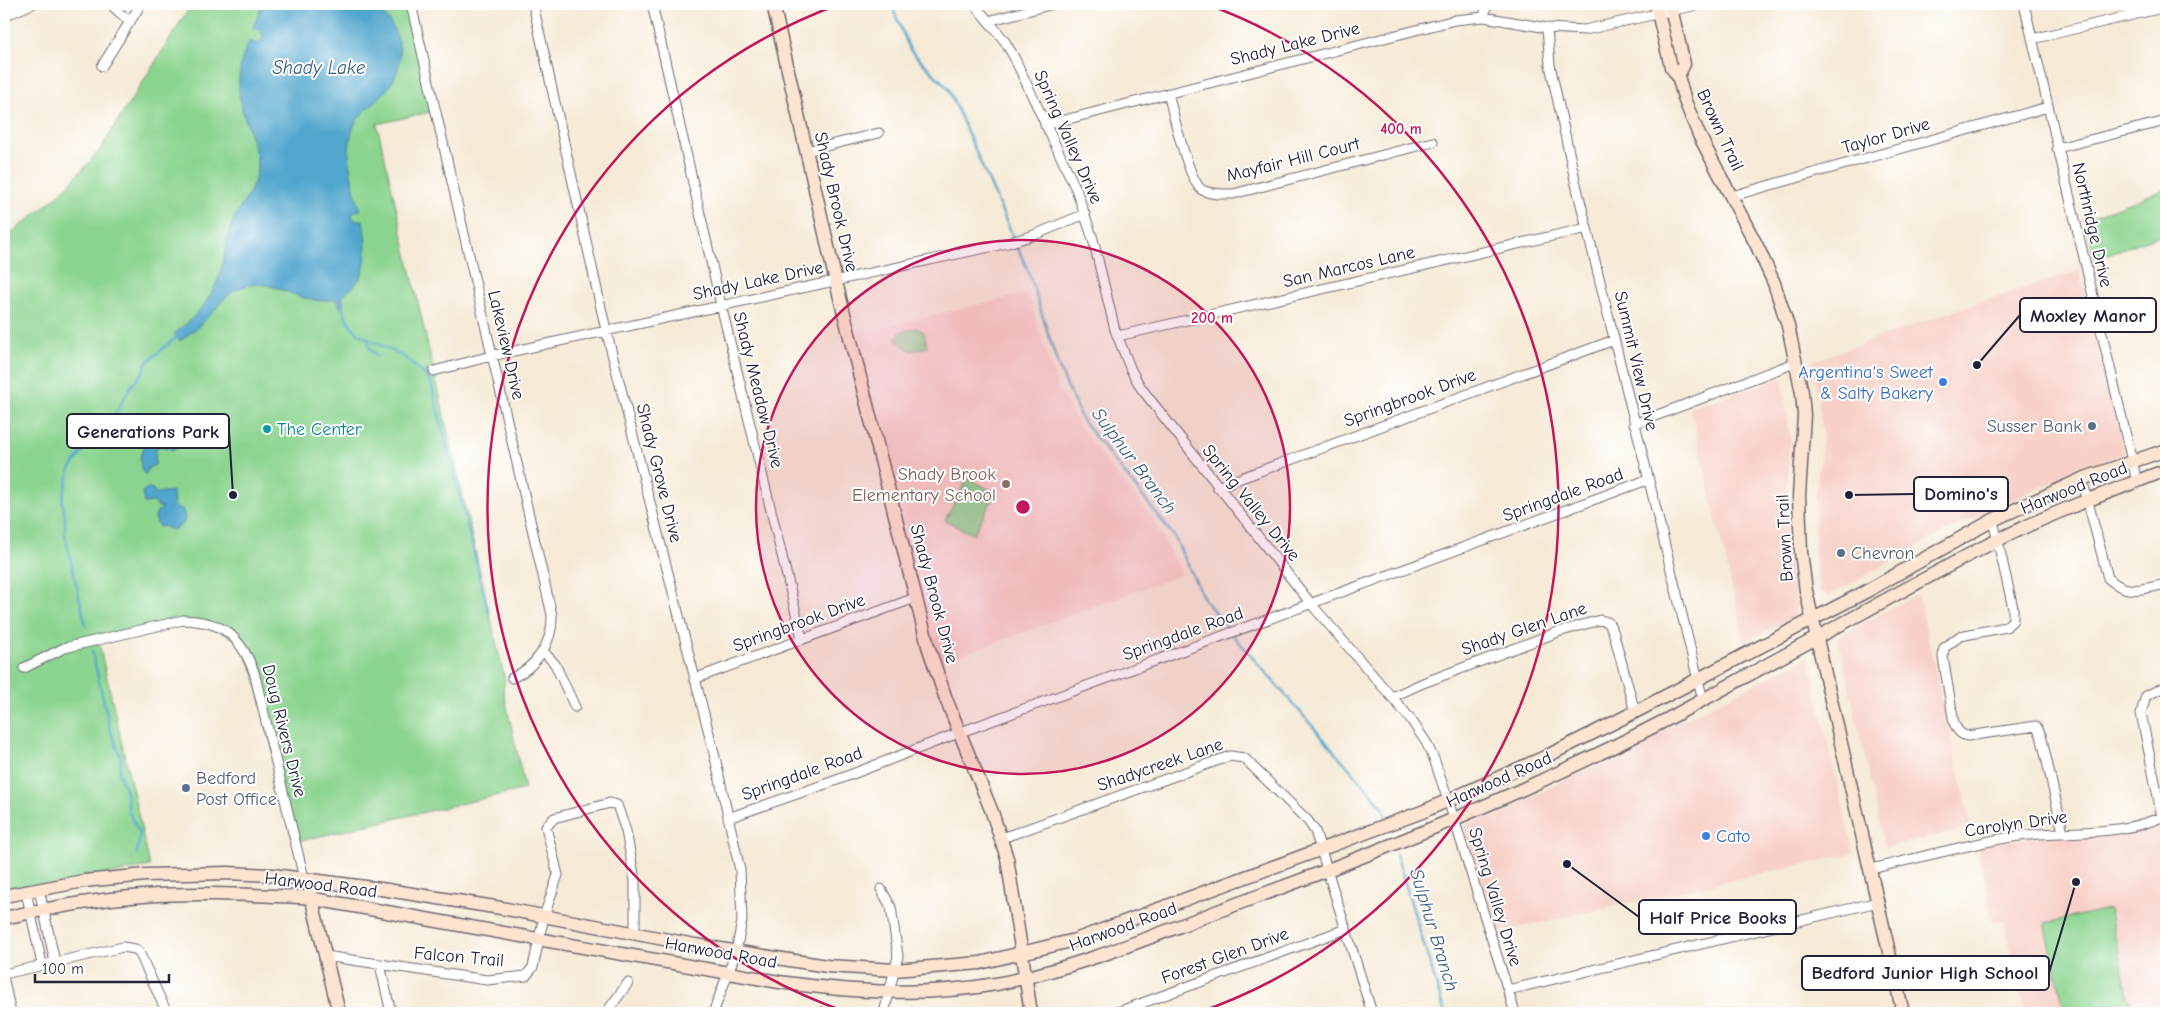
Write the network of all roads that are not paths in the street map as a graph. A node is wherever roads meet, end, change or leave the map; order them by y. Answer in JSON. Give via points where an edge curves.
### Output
{"nodes":[{"id":1,"x":32,"y":4,"type":"edge"},
{"id":2,"x":110,"y":4,"type":"edge"},
{"id":3,"x":141,"y":4,"type":"edge"},
{"id":4,"x":411,"y":4,"type":"edge"},
{"id":5,"x":533,"y":4,"type":"edge"},
{"id":6,"x":652,"y":4,"type":"edge"},
{"id":7,"x":773,"y":4,"type":"edge"},
{"id":8,"x":974,"y":4,"type":"edge"},
{"id":9,"x":1053,"y":4,"type":"edge"},
{"id":10,"x":1488,"y":4,"type":"edge"},
{"id":11,"x":1702,"y":4,"type":"edge"},
{"id":12,"x":2024,"y":4,"type":"edge"},
{"id":13,"x":1671,"y":7,"type":"edge"},
{"id":14,"x":2166,"y":7,"type":"edge"},
{"id":15,"x":1657,"y":9,"type":"edge"},
{"id":16,"x":4,"y":16,"type":"edge"},
{"id":17,"x":1484,"y":17,"type":"junction"},
{"id":18,"x":988,"y":20,"type":"junction"},
{"id":19,"x":130,"y":22,"type":"junction"},
{"id":20,"x":1547,"y":28,"type":"junction"},
{"id":21,"x":2032,"y":40,"type":"junction"},
{"id":22,"x":102,"y":66,"type":"dead end"},
{"id":23,"x":1678,"y":76,"type":"junction"},
{"id":24,"x":1168,"y":93,"type":"junction"},
{"id":25,"x":2048,"y":107,"type":"junction"},
{"id":26,"x":2166,"y":121,"type":"edge"},
{"id":27,"x":1045,"y":125,"type":"junction"},
{"id":28,"x":879,"y":133,"type":"dead end"},
{"id":29,"x":1433,"y":142,"type":"dead end"},
{"id":30,"x":2058,"y":148,"type":"junction"},
{"id":31,"x":806,"y":151,"type":"junction"},
{"id":32,"x":1732,"y":196,"type":"junction"},
{"id":33,"x":1085,"y":214,"type":"junction"},
{"id":34,"x":1587,"y":228,"type":"junction"},
{"id":35,"x":836,"y":282,"type":"junction"},
{"id":36,"x":721,"y":305,"type":"junction"},
{"id":37,"x":606,"y":330,"type":"junction"},
{"id":38,"x":1118,"y":336,"type":"junction"},
{"id":39,"x":1614,"y":340,"type":"junction"},
{"id":40,"x":491,"y":356,"type":"junction"},
{"id":41,"x":1796,"y":362,"type":"junction"},
{"id":42,"x":434,"y":371,"type":"dead end"},
{"id":43,"x":1634,"y":424,"type":"junction"},
{"id":44,"x":2166,"y":450,"type":"edge"},
{"id":45,"x":2132,"y":462,"type":"junction"},
{"id":46,"x":2166,"y":470,"type":"edge"},
{"id":47,"x":2082,"y":479,"type":"junction"},
{"id":48,"x":1647,"y":480,"type":"junction"},
{"id":49,"x":2137,"y":482,"type":"junction"},
{"id":50,"x":1218,"y":487,"type":"junction"},
{"id":51,"x":2087,"y":502,"type":"junction"},
{"id":52,"x":1993,"y":520,"type":"junction"},
{"id":53,"x":1997,"y":540,"type":"junction"},
{"id":54,"x":2166,"y":584,"type":"edge"},
{"id":55,"x":915,"y":598,"type":"junction"},
{"id":56,"x":1312,"y":604,"type":"junction"},
{"id":57,"x":1812,"y":619,"type":"junction"},
{"id":58,"x":1817,"y":637,"type":"junction"},
{"id":59,"x":802,"y":638,"type":"junction"},
{"id":60,"x":542,"y":651,"type":"junction"},
{"id":61,"x":24,"y":668,"type":"dead end"},
{"id":62,"x":512,"y":678,"type":"dead end"},
{"id":63,"x":694,"y":679,"type":"junction"},
{"id":64,"x":1697,"y":679,"type":"junction"},
{"id":65,"x":2166,"y":686,"type":"edge"},
{"id":66,"x":1392,"y":697,"type":"junction"},
{"id":67,"x":1703,"y":700,"type":"junction"},
{"id":68,"x":575,"y":707,"type":"dead end"},
{"id":69,"x":1635,"y":712,"type":"junction"},
{"id":70,"x":961,"y":732,"type":"junction"},
{"id":71,"x":1448,"y":800,"type":"junction"},
{"id":72,"x":2164,"y":816,"type":"edge"},
{"id":73,"x":728,"y":818,"type":"junction"},
{"id":74,"x":1454,"y":819,"type":"junction"},
{"id":75,"x":2063,"y":832,"type":"junction"},
{"id":76,"x":1002,"y":838,"type":"junction"},
{"id":77,"x":1321,"y":849,"type":"junction"},
{"id":78,"x":1871,"y":869,"type":"junction"},
{"id":79,"x":1327,"y":871,"type":"junction"},
{"id":80,"x":304,"y":878,"type":"junction"},
{"id":81,"x":39,"y":889,"type":"junction"},
{"id":82,"x":881,"y":889,"type":"dead end"},
{"id":83,"x":26,"y":892,"type":"junction"},
{"id":84,"x":4,"y":896,"type":"edge"},
{"id":85,"x":312,"y":898,"type":"junction"},
{"id":86,"x":1878,"y":902,"type":"junction"},
{"id":87,"x":44,"y":910,"type":"junction"},
{"id":88,"x":30,"y":912,"type":"junction"},
{"id":89,"x":544,"y":916,"type":"junction"},
{"id":90,"x":4,"y":918,"type":"edge"},
{"id":91,"x":1346,"y":929,"type":"junction"},
{"id":92,"x":635,"y":934,"type":"junction"},
{"id":93,"x":539,"y":939,"type":"junction"},
{"id":94,"x":736,"y":952,"type":"junction"},
{"id":95,"x":1023,"y":954,"type":"junction"},
{"id":96,"x":325,"y":956,"type":"junction"},
{"id":97,"x":55,"y":962,"type":"junction"},
{"id":98,"x":42,"y":964,"type":"junction"},
{"id":99,"x":380,"y":965,"type":"junction"},
{"id":100,"x":895,"y":970,"type":"junction"},
{"id":101,"x":727,"y":972,"type":"junction"},
{"id":102,"x":4,"y":974,"type":"edge"},
{"id":103,"x":1026,"y":977,"type":"junction"},
{"id":104,"x":4,"y":981,"type":"edge"},
{"id":105,"x":628,"y":983,"type":"dead end"},
{"id":106,"x":1508,"y":990,"type":"junction"},
{"id":107,"x":890,"y":993,"type":"junction"},
{"id":108,"x":11,"y":1013,"type":"edge"},
{"id":109,"x":167,"y":1013,"type":"edge"},
{"id":110,"x":339,"y":1013,"type":"edge"},
{"id":111,"x":391,"y":1013,"type":"edge"},
{"id":112,"x":606,"y":1013,"type":"edge"},
{"id":113,"x":713,"y":1013,"type":"edge"},
{"id":114,"x":884,"y":1013,"type":"edge"},
{"id":115,"x":1031,"y":1013,"type":"edge"},
{"id":116,"x":1115,"y":1013,"type":"edge"},
{"id":117,"x":1372,"y":1013,"type":"edge"},
{"id":118,"x":1515,"y":1013,"type":"edge"},
{"id":119,"x":1903,"y":1013,"type":"edge"}],
"edges":[{"from":1,"to":16,"type":"street"},
{"from":2,"to":19,"type":"street"},
{"from":3,"to":19,"type":"street"},
{"from":4,"to":40,"type":"street","name":"Lakeview Drive"},
{"from":5,"to":37,"type":"street","name":"Shady Grove Drive"},
{"from":6,"to":36,"type":"street","name":"Shady Meadow Drive"},
{"from":7,"to":31,"type":"main road","name":"Shady Brook Drive"},
{"from":8,"to":18,"type":"street","name":"Spring Valley Drive"},
{"from":9,"to":18,"type":"street"},
{"from":10,"to":17,"type":"street"},
{"from":11,"to":13,"type":"street","name":"Shady Lake Drive"},
{"from":12,"to":21,"type":"street","name":"Northridge Drive"},
{"from":13,"to":15,"type":"street","name":"Shady Lake Drive"},
{"from":13,"to":23,"type":"main road","name":"Brown Trail","via":[[1684,64]]},
{"from":14,"to":21,"type":"street"},
{"from":15,"to":20,"type":"street","name":"Shady Lake Drive","via":[[1585,30]]},
{"from":15,"to":23,"type":"main road","name":"Brown Trail","via":[[1671,67]]},
{"from":17,"to":20,"type":"street","name":"Shady Lake Drive"},
{"from":17,"to":24,"type":"street","name":"Shady Lake Drive","via":[[1455,20]]},
{"from":18,"to":27,"type":"street","name":"Spring Valley Drive","via":[[1014,57]]},
{"from":19,"to":22,"type":"street"},
{"from":20,"to":34,"type":"street","name":"Summit View Drive","via":[[1550,65]]},
{"from":21,"to":25,"type":"street","name":"Northridge Drive"},
{"from":23,"to":32,"type":"main road","name":"Brown Trail","via":[[1699,135]]},
{"from":24,"to":27,"type":"street","name":"Shady Lake Drive"},
{"from":24,"to":29,"type":"street","name":"Mayfair Hill Court","via":[[1194,178],[1203,190],[1215,194],[1233,194]]},
{"from":25,"to":30,"type":"street","name":"Northridge Drive"},
{"from":25,"to":32,"type":"street","name":"Taylor Drive"},
{"from":26,"to":30,"type":"street"},
{"from":27,"to":33,"type":"street","name":"Spring Valley Drive"},
{"from":28,"to":31,"type":"street"},
{"from":30,"to":45,"type":"street","name":"Northridge Drive"},
{"from":31,"to":35,"type":"main road","name":"Shady Brook Drive"},
{"from":32,"to":41,"type":"main road","name":"Brown Trail","via":[[1774,283]]},
{"from":33,"to":35,"type":"street","name":"Shady Lake Drive","via":[[1008,244]]},
{"from":33,"to":38,"type":"street","name":"Spring Valley Drive"},
{"from":34,"to":38,"type":"street","name":"San Marcos Lane"},
{"from":34,"to":39,"type":"street","name":"Summit View Drive"},
{"from":35,"to":36,"type":"street","name":"Shady Lake Drive"},
{"from":35,"to":55,"type":"main road","name":"Shady Brook Drive"},
{"from":36,"to":37,"type":"street","name":"Shady Lake Drive"},
{"from":36,"to":59,"type":"street","name":"Shady Meadow Drive"},
{"from":37,"to":40,"type":"street","name":"Shady Lake Drive"},
{"from":37,"to":63,"type":"street","name":"Shady Grove Drive"},
{"from":38,"to":50,"type":"street","name":"Spring Valley Drive","via":[[1141,388]]},
{"from":39,"to":43,"type":"street","name":"Summit View Drive"},
{"from":39,"to":50,"type":"street","name":"Springbrook Drive"},
{"from":40,"to":42,"type":"street","name":"Shady Lake Drive"},
{"from":40,"to":60,"type":"street","name":"Lakeview Drive","via":[[552,615],[551,633]]},
{"from":41,"to":43,"type":"street"},
{"from":41,"to":57,"type":"main road","name":"Brown Trail","via":[[1804,415],[1799,496],[1801,552]]},
{"from":43,"to":48,"type":"street","name":"Summit View Drive"},
{"from":44,"to":45,"type":"main road","name":"Harwood Road"},
{"from":45,"to":47,"type":"main road","name":"Harwood Road"},
{"from":45,"to":49,"type":"street","name":"Northridge Drive"},
{"from":46,"to":49,"type":"main road","name":"Harwood Road"},
{"from":47,"to":51,"type":"street"},
{"from":47,"to":52,"type":"main road","name":"Harwood Road"},
{"from":48,"to":56,"type":"street","name":"Springdale Road"},
{"from":48,"to":64,"type":"street","name":"Summit View Drive"},
{"from":49,"to":51,"type":"main road","name":"Harwood Road"},
{"from":50,"to":56,"type":"street","name":"Spring Valley Drive"},
{"from":51,"to":53,"type":"main road","name":"Harwood Road"},
{"from":51,"to":54,"type":"street","via":[[2108,578],[2128,590]]},
{"from":52,"to":53,"type":"street"},
{"from":52,"to":57,"type":"main road","name":"Harwood Road"},
{"from":53,"to":58,"type":"main road","name":"Harwood Road"},
{"from":53,"to":75,"type":"street","via":[[2013,620],[2006,627],[1960,636],[1944,648],[1954,723],[1957,730],[1968,736],[2036,726],[2041,734]]},
{"from":55,"to":59,"type":"street","name":"Springbrook Drive"},
{"from":55,"to":70,"type":"main road","name":"Shady Brook Drive","via":[[936,673]]},
{"from":56,"to":66,"type":"street","name":"Spring Valley Drive"},
{"from":56,"to":70,"type":"street","name":"Springdale Road"},
{"from":57,"to":58,"type":"main road","name":"Brown Trail"},
{"from":57,"to":64,"type":"main road","name":"Harwood Road"},
{"from":58,"to":67,"type":"main road","name":"Harwood Road"},
{"from":58,"to":78,"type":"main road","name":"Brown Trail"},
{"from":59,"to":63,"type":"street","name":"Springbrook Drive"},
{"from":60,"to":62,"type":"street","name":"Lakeview Drive","via":[[534,664]]},
{"from":60,"to":68,"type":"street","via":[[555,664]]},
{"from":61,"to":80,"type":"street","name":"Doug Rivers Drive","via":[[64,648],[164,623],[198,620],[227,630],[247,654],[254,672]]},
{"from":63,"to":73,"type":"street","name":"Shady Grove Drive"},
{"from":64,"to":67,"type":"street","name":"Summit View Drive"},
{"from":64,"to":69,"type":"main road","name":"Harwood Road"},
{"from":65,"to":72,"type":"street","via":[[2146,696],[2142,713]]},
{"from":66,"to":69,"type":"street","name":"Shady Glen Lane","via":[[1558,632],[1600,620],[1608,622],[1613,631]]},
{"from":66,"to":71,"type":"street","name":"Spring Valley Drive","via":[[1426,742]]},
{"from":67,"to":74,"type":"main road","name":"Harwood Road","via":[[1511,796]]},
{"from":69,"to":71,"type":"main road","name":"Harwood Road"},
{"from":70,"to":73,"type":"street","name":"Springdale Road"},
{"from":70,"to":76,"type":"main road","name":"Shady Brook Drive"},
{"from":71,"to":74,"type":"street","name":"Spring Valley Drive"},
{"from":71,"to":77,"type":"main road","name":"Harwood Road"},
{"from":72,"to":75,"type":"street","name":"Carolyn Drive","via":[[2111,830]]},
{"from":73,"to":94,"type":"street","name":"Shady Grove Drive","via":[[740,870],[742,921]]},
{"from":74,"to":79,"type":"main road","name":"Harwood Road"},
{"from":74,"to":106,"type":"street","name":"Spring Valley Drive"},
{"from":75,"to":78,"type":"street","name":"Carolyn Drive","via":[[2012,837]]},
{"from":76,"to":77,"type":"street","name":"Shadycreek Lane","via":[[1230,756],[1238,756],[1250,762],[1308,821]]},
{"from":76,"to":95,"type":"main road","name":"Shady Brook Drive"},
{"from":77,"to":79,"type":"street","name":"Shadycreek Lane"},
{"from":77,"to":95,"type":"main road","name":"Harwood Road","via":[[1117,926]]},
{"from":78,"to":86,"type":"main road","name":"Brown Trail"},
{"from":79,"to":91,"type":"street","name":"Shadycreek Lane"},
{"from":79,"to":103,"type":"main road","name":"Harwood Road","via":[[1086,959]]},
{"from":80,"to":81,"type":"main road","name":"Harwood Road","via":[[227,873],[160,874]]},
{"from":80,"to":85,"type":"main road"},
{"from":80,"to":89,"type":"main road","name":"Harwood Road"},
{"from":81,"to":83,"type":"main road","name":"Harwood Road"},
{"from":81,"to":87,"type":"street"},
{"from":82,"to":100,"type":"street","via":[[892,907],[898,956]]},
{"from":83,"to":84,"type":"main road","name":"Harwood Road"},
{"from":83,"to":88,"type":"street"},
{"from":85,"to":87,"type":"main road","name":"Harwood Road","via":[[251,894],[142,896]]},
{"from":85,"to":93,"type":"main road","name":"Harwood Road"},
{"from":85,"to":96,"type":"main road"},
{"from":86,"to":106,"type":"street"},
{"from":86,"to":119,"type":"main road","name":"Brown Trail"},
{"from":87,"to":88,"type":"main road","name":"Harwood Road"},
{"from":87,"to":97,"type":"street"},
{"from":88,"to":90,"type":"main road","name":"Harwood Road"},
{"from":88,"to":98,"type":"street"},
{"from":89,"to":92,"type":"main road","name":"Harwood Road"},
{"from":89,"to":92,"type":"street","name":"Falcon Trail","via":[[558,875],[546,827],[554,818],[610,802],[617,805],[626,831],[635,880]]},
{"from":89,"to":93,"type":"street","name":"Falcon Trail"},
{"from":91,"to":116,"type":"street","name":"Forest Glen Drive"},
{"from":91,"to":117,"type":"street","name":"Shadycreek Lane"},
{"from":92,"to":94,"type":"main road","name":"Harwood Road"},
{"from":93,"to":99,"type":"street","name":"Falcon Trail","via":[[531,972],[519,978],[487,980]]},
{"from":93,"to":101,"type":"main road","name":"Harwood Road"},
{"from":94,"to":100,"type":"main road","name":"Harwood Road","via":[[827,966]]},
{"from":94,"to":101,"type":"street","name":"Shady Grove Drive"},
{"from":95,"to":100,"type":"main road","name":"Harwood Road","via":[[980,963]]},
{"from":95,"to":103,"type":"main road","name":"Shady Brook Drive"},
{"from":96,"to":99,"type":"street","name":"Falcon Trail"},
{"from":96,"to":110,"type":"main road"},
{"from":97,"to":98,"type":"street"},
{"from":97,"to":109,"type":"street","via":[[130,947],[139,952]]},
{"from":98,"to":102,"type":"street"},
{"from":99,"to":111,"type":"street"},
{"from":100,"to":107,"type":"street"},
{"from":101,"to":107,"type":"main road","name":"Harwood Road","via":[[826,988]]},
{"from":101,"to":113,"type":"street","name":"Shady Grove Drive"},
{"from":103,"to":107,"type":"main road","name":"Harwood Road","via":[[960,989]]},
{"from":103,"to":115,"type":"main road","name":"Shady Brook Drive"},
{"from":104,"to":108,"type":"street"},
{"from":105,"to":112,"type":"street"},
{"from":106,"to":118,"type":"street","name":"Spring Valley Drive"},
{"from":107,"to":114,"type":"street"}]}
